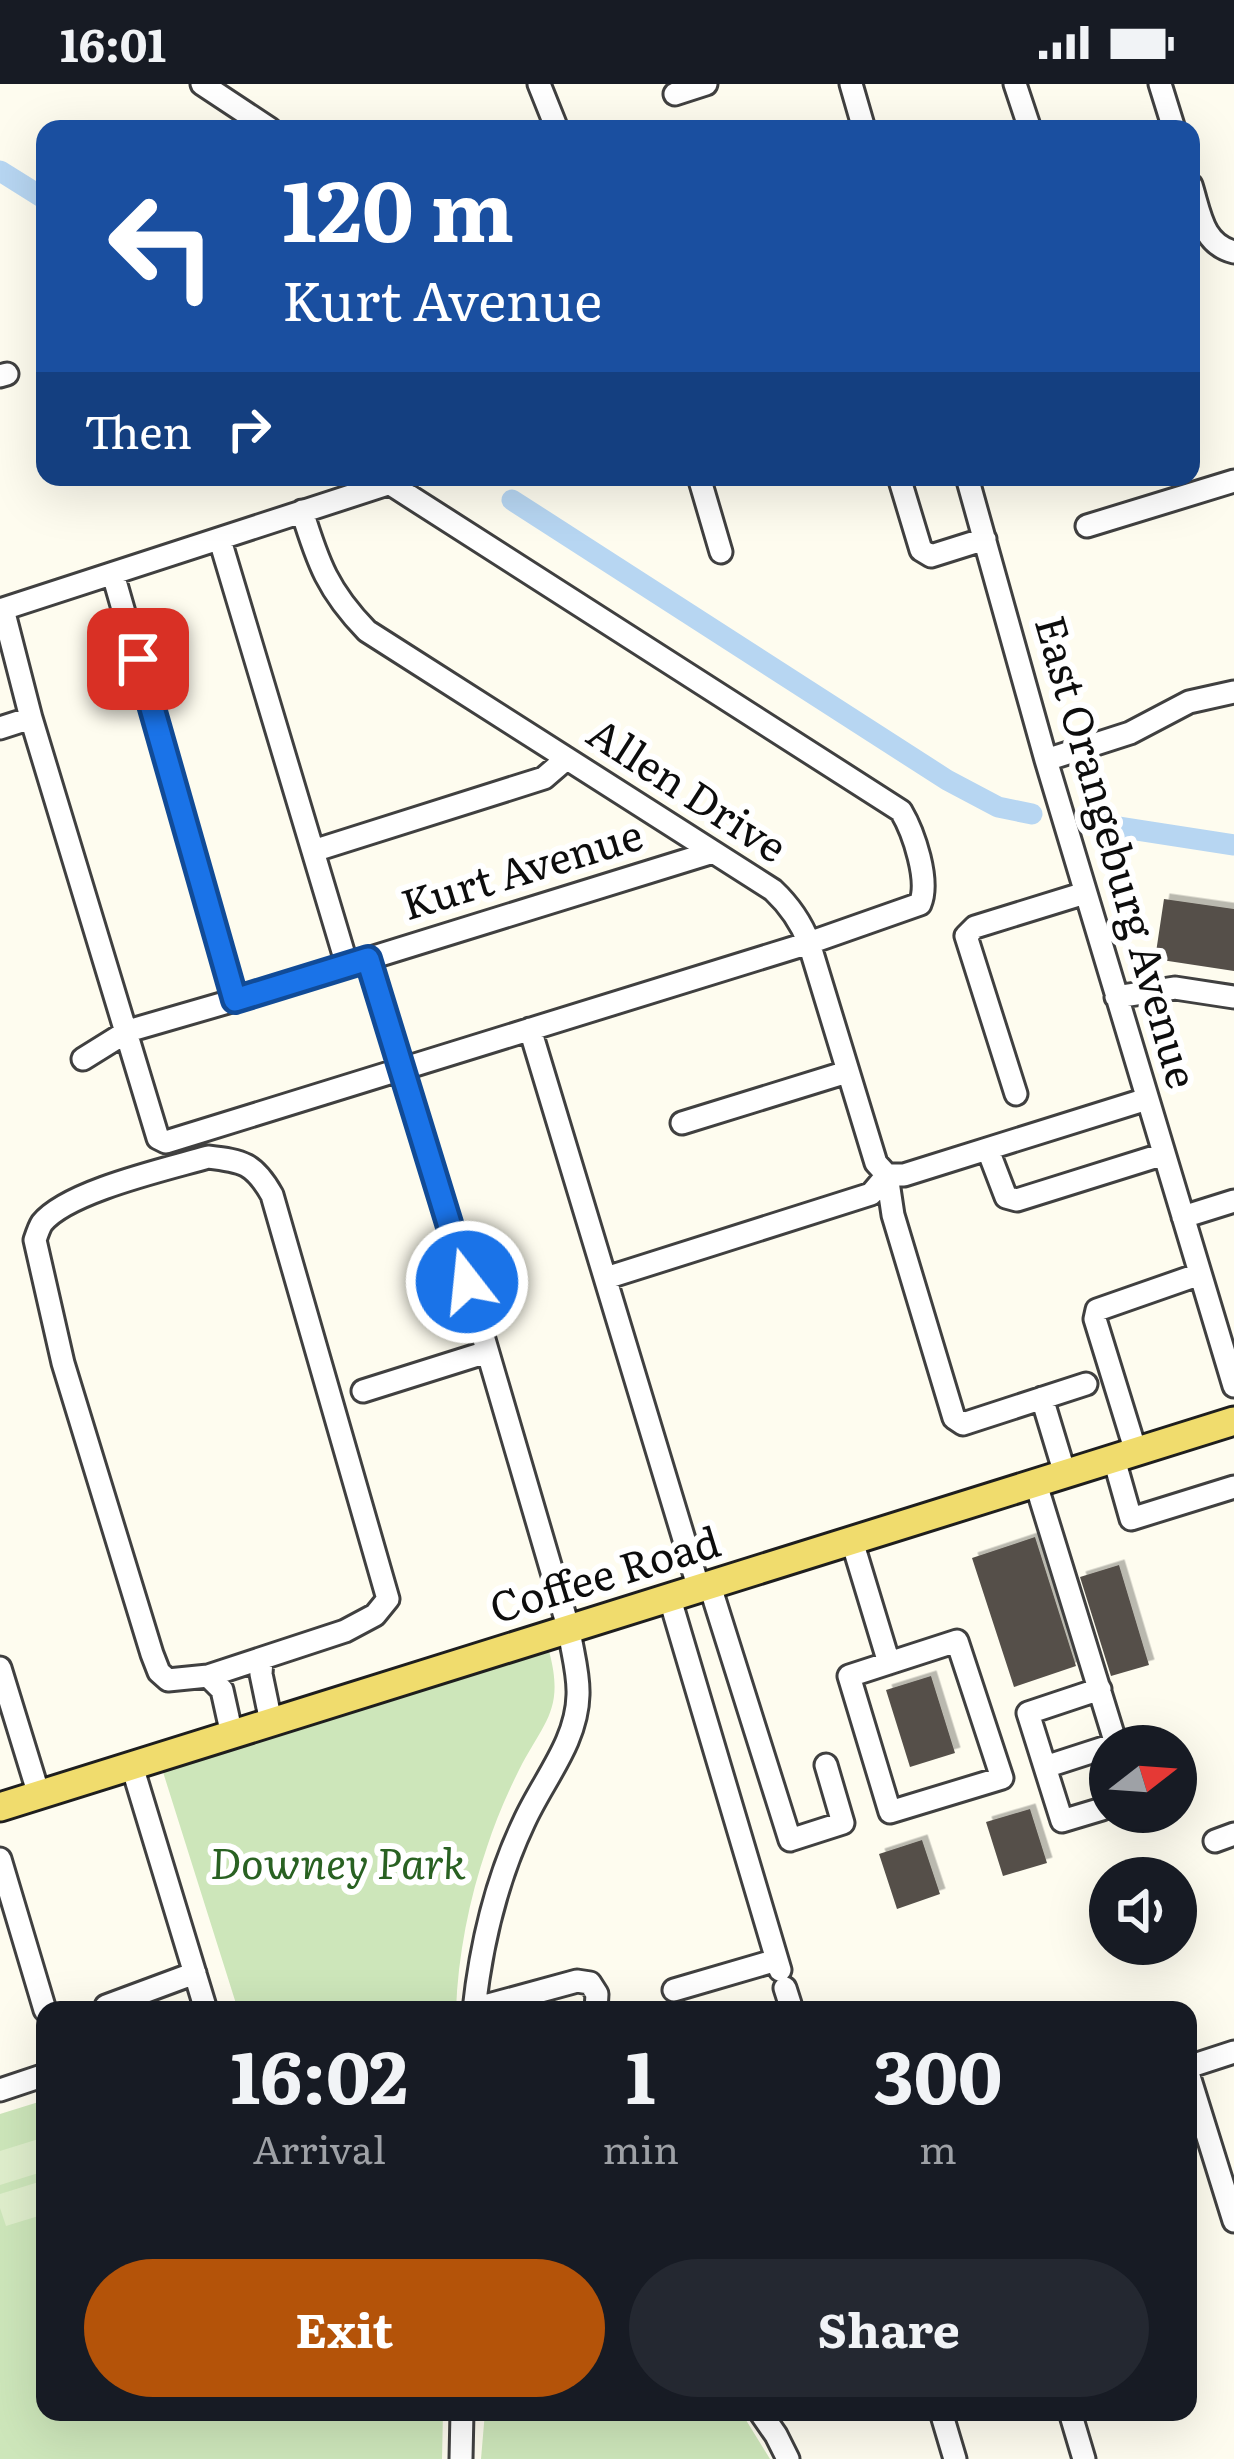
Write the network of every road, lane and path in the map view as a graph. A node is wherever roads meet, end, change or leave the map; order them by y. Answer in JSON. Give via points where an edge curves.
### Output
{"nodes":[{"id":1,"x":202,"y":84,"type":"edge"},
{"id":2,"x":241,"y":84,"type":"edge"},
{"id":3,"x":539,"y":84,"type":"edge"},
{"id":4,"x":706,"y":84,"type":"edge"},
{"id":5,"x":850,"y":84,"type":"edge"},
{"id":6,"x":1015,"y":84,"type":"edge"},
{"id":7,"x":1160,"y":84,"type":"edge"},
{"id":8,"x":675,"y":94,"type":"dead end"},
{"id":9,"x":222,"y":97,"type":"junction"},
{"id":10,"x":256,"y":120,"type":"edge"},
{"id":11,"x":553,"y":120,"type":"edge"},
{"id":12,"x":861,"y":120,"type":"edge"},
{"id":13,"x":1027,"y":120,"type":"edge"},
{"id":14,"x":1169,"y":120,"type":"edge"},
{"id":15,"x":1200,"y":214,"type":"edge"},
{"id":16,"x":1228,"y":250,"type":"edge"},
{"id":17,"x":1234,"y":481,"type":"edge"},
{"id":18,"x":380,"y":486,"type":"edge"},
{"id":19,"x":408,"y":486,"type":"edge"},
{"id":20,"x":702,"y":486,"type":"edge"},
{"id":21,"x":902,"y":486,"type":"edge"},
{"id":22,"x":970,"y":486,"type":"edge"},
{"id":23,"x":302,"y":511,"type":"junction"},
{"id":24,"x":1087,"y":526,"type":"dead end"},
{"id":25,"x":985,"y":539,"type":"junction"},
{"id":26,"x":220,"y":540,"type":"junction"},
{"id":27,"x":722,"y":552,"type":"dead end"},
{"id":28,"x":113,"y":574,"type":"junction"},
{"id":29,"x":2,"y":610,"type":"edge"},
{"id":30,"x":1234,"y":692,"type":"edge"},
{"id":31,"x":32,"y":718,"type":"junction"},
{"id":32,"x":0,"y":728,"type":"edge"},
{"id":33,"x":566,"y":759,"type":"junction"},
{"id":34,"x":1046,"y":760,"type":"junction"},
{"id":35,"x":313,"y":851,"type":"junction"},
{"id":36,"x":713,"y":852,"type":"junction"},
{"id":37,"x":1085,"y":893,"type":"junction"},
{"id":38,"x":809,"y":943,"type":"junction"},
{"id":39,"x":357,"y":962,"type":"junction"},
{"id":40,"x":1116,"y":997,"type":"junction"},
{"id":41,"x":1234,"y":997,"type":"edge"},
{"id":42,"x":235,"y":1000,"type":"junction"},
{"id":43,"x":530,"y":1029,"type":"junction"},
{"id":44,"x":128,"y":1031,"type":"junction"},
{"id":45,"x":83,"y":1059,"type":"dead end"},
{"id":46,"x":402,"y":1068,"type":"junction"},
{"id":47,"x":847,"y":1072,"type":"junction"},
{"id":48,"x":1016,"y":1094,"type":"dead end"},
{"id":49,"x":1148,"y":1099,"type":"junction"},
{"id":50,"x":682,"y":1123,"type":"dead end"},
{"id":51,"x":988,"y":1150,"type":"junction"},
{"id":52,"x":1164,"y":1154,"type":"junction"},
{"id":53,"x":886,"y":1175,"type":"junction"},
{"id":54,"x":1234,"y":1201,"type":"edge"},
{"id":55,"x":1183,"y":1217,"type":"junction"},
{"id":56,"x":1200,"y":1274,"type":"junction"},
{"id":57,"x":606,"y":1278,"type":"junction"},
{"id":58,"x":1227,"y":1340,"type":"edge"},
{"id":59,"x":487,"y":1352,"type":"junction"},
{"id":60,"x":1086,"y":1384,"type":"dead end"},
{"id":61,"x":1234,"y":1386,"type":"edge"},
{"id":62,"x":364,"y":1391,"type":"dead end"},
{"id":63,"x":1042,"y":1398,"type":"junction"},
{"id":64,"x":1234,"y":1421,"type":"edge"},
{"id":65,"x":1125,"y":1455,"type":"junction"},
{"id":66,"x":1065,"y":1474,"type":"junction"},
{"id":67,"x":1036,"y":1484,"type":"junction"},
{"id":68,"x":1234,"y":1487,"type":"edge"},
{"id":69,"x":852,"y":1541,"type":"junction"},
{"id":70,"x":705,"y":1588,"type":"junction"},
{"id":71,"x":670,"y":1599,"type":"junction"},
{"id":72,"x":569,"y":1630,"type":"junction"},
{"id":73,"x":262,"y":1659,"type":"junction"},
{"id":74,"x":889,"y":1664,"type":"junction"},
{"id":75,"x":0,"y":1668,"type":"edge"},
{"id":76,"x":208,"y":1676,"type":"junction"},
{"id":77,"x":1100,"y":1689,"type":"junction"},
{"id":78,"x":271,"y":1722,"type":"junction"},
{"id":79,"x":232,"y":1735,"type":"junction"},
{"id":80,"x":826,"y":1765,"type":"dead end"},
{"id":81,"x":132,"y":1766,"type":"junction"},
{"id":82,"x":1045,"y":1767,"type":"junction"},
{"id":83,"x":39,"y":1795,"type":"junction"},
{"id":84,"x":0,"y":1807,"type":"edge"},
{"id":85,"x":1089,"y":1813,"type":"edge"},
{"id":86,"x":0,"y":1859,"type":"edge"},
{"id":87,"x":195,"y":1973,"type":"junction"},
{"id":88,"x":783,"y":1982,"type":"edge"},
{"id":89,"x":674,"y":1990,"type":"dead end"},
{"id":90,"x":42,"y":2001,"type":"edge"},
{"id":91,"x":119,"y":2001,"type":"edge"},
{"id":92,"x":203,"y":2001,"type":"edge"},
{"id":93,"x":475,"y":2001,"type":"edge"},
{"id":94,"x":506,"y":2001,"type":"edge"},
{"id":95,"x":597,"y":2001,"type":"edge"},
{"id":96,"x":1234,"y":2052,"type":"edge"},
{"id":97,"x":1197,"y":2066,"type":"edge"},
{"id":98,"x":36,"y":2078,"type":"edge"},
{"id":99,"x":0,"y":2090,"type":"edge"},
{"id":100,"x":1197,"y":2100,"type":"edge"},
{"id":101,"x":1234,"y":2222,"type":"edge"},
{"id":102,"x":462,"y":2421,"type":"edge"},
{"id":103,"x":767,"y":2421,"type":"edge"},
{"id":104,"x":943,"y":2421,"type":"edge"},
{"id":105,"x":1073,"y":2421,"type":"edge"},
{"id":106,"x":460,"y":2459,"type":"edge"},
{"id":107,"x":788,"y":2459,"type":"edge"},
{"id":108,"x":955,"y":2459,"type":"edge"},
{"id":109,"x":1084,"y":2459,"type":"edge"}],
"edges":[{"from":1,"to":9,"type":"street"},
{"from":2,"to":9,"type":"street"},
{"from":3,"to":11,"type":"street"},
{"from":4,"to":8,"type":"street"},
{"from":5,"to":12,"type":"street"},
{"from":6,"to":13,"type":"street"},
{"from":7,"to":14,"type":"street"},
{"from":9,"to":10,"type":"street"},
{"from":15,"to":16,"type":"street","via":[[1206,233]]},
{"from":17,"to":24,"type":"street"},
{"from":18,"to":23,"type":"street"},
{"from":19,"to":38,"type":"street","via":[[901,812],[926,890],[920,904]]},
{"from":20,"to":27,"type":"street"},
{"from":21,"to":25,"type":"street","via":[[921,550],[931,556]]},
{"from":22,"to":25,"type":"street","name":"East Orangeburg Avenue"},
{"from":23,"to":26,"type":"street"},
{"from":23,"to":33,"type":"street","name":"Allen Drive","via":[[329,586],[367,631]]},
{"from":25,"to":34,"type":"street","name":"East Orangeburg Avenue"},
{"from":26,"to":28,"type":"street"},
{"from":26,"to":35,"type":"street"},
{"from":28,"to":29,"type":"street"},
{"from":28,"to":42,"type":"street"},
{"from":29,"to":31,"type":"street"},
{"from":30,"to":34,"type":"street"},
{"from":31,"to":32,"type":"street"},
{"from":31,"to":44,"type":"street"},
{"from":33,"to":35,"type":"street","via":[[544,778]]},
{"from":33,"to":36,"type":"street","name":"Allen Drive"},
{"from":34,"to":37,"type":"street","name":"East Orangeburg Avenue"},
{"from":35,"to":39,"type":"street"},
{"from":36,"to":38,"type":"street","name":"Allen Drive","via":[[788,904]]},
{"from":36,"to":39,"type":"street","name":"Kurt Avenue"},
{"from":37,"to":40,"type":"street","name":"East Orangeburg Avenue"},
{"from":37,"to":48,"type":"street","via":[[966,936]]},
{"from":38,"to":43,"type":"street"},
{"from":38,"to":47,"type":"street","name":"Allen Drive"},
{"from":39,"to":42,"type":"street","name":"Kurt Avenue"},
{"from":39,"to":46,"type":"street"},
{"from":40,"to":41,"type":"street","via":[[1175,988]]},
{"from":40,"to":49,"type":"street","name":"East Orangeburg Avenue"},
{"from":42,"to":44,"type":"street","name":"Kurt Avenue"},
{"from":43,"to":46,"type":"street"},
{"from":43,"to":57,"type":"street"},
{"from":44,"to":45,"type":"street","name":"Kurt Avenue"},
{"from":44,"to":46,"type":"street","via":[[158,1138],[166,1142]]},
{"from":46,"to":59,"type":"street"},
{"from":47,"to":50,"type":"street"},
{"from":47,"to":53,"type":"street","name":"Allen Drive"},
{"from":49,"to":51,"type":"street"},
{"from":49,"to":52,"type":"street","name":"East Orangeburg Avenue"},
{"from":51,"to":52,"type":"street","via":[[1006,1197],[1017,1200]]},
{"from":51,"to":53,"type":"street"},
{"from":52,"to":55,"type":"street","name":"East Orangeburg Avenue"},
{"from":53,"to":57,"type":"street","via":[[871,1194]]},
{"from":53,"to":63,"type":"street","name":"Allen Drive","via":[[954,1418],[963,1424]]},
{"from":54,"to":55,"type":"street"},
{"from":55,"to":56,"type":"street","name":"East Orangeburg Avenue"},
{"from":56,"to":58,"type":"street","name":"East Orangeburg Avenue"},
{"from":56,"to":65,"type":"street","via":[[1096,1310]]},
{"from":57,"to":70,"type":"street"},
{"from":58,"to":61,"type":"street","name":"East Orangeburg Avenue"},
{"from":59,"to":62,"type":"street"},
{"from":59,"to":72,"type":"street"},
{"from":60,"to":63,"type":"street"},
{"from":63,"to":66,"type":"street"},
{"from":64,"to":65,"type":"main road","name":"Coffee Road"},
{"from":65,"to":66,"type":"main road","name":"Coffee Road"},
{"from":65,"to":68,"type":"street","via":[[1131,1519]]},
{"from":66,"to":67,"type":"main road","name":"Coffee Road"},
{"from":67,"to":69,"type":"main road","name":"Coffee Road"},
{"from":67,"to":77,"type":"street"},
{"from":69,"to":70,"type":"main road","name":"Coffee Road"},
{"from":69,"to":74,"type":"street"},
{"from":70,"to":71,"type":"main road","name":"Coffee Road"},
{"from":70,"to":80,"type":"street","via":[[790,1840],[843,1823]]},
{"from":71,"to":72,"type":"main road","name":"Coffee Road"},
{"from":71,"to":88,"type":"street"},
{"from":72,"to":78,"type":"main road","name":"Coffee Road"},
{"from":72,"to":93,"type":"street","via":[[578,1695],[570,1738],[502,1877]]},
{"from":73,"to":76,"type":"street"},
{"from":73,"to":76,"type":"street","via":[[345,1631],[388,1599],[272,1195],[241,1161],[208,1157],[63,1206],[34,1240],[63,1363],[159,1672],[168,1680]]},
{"from":73,"to":78,"type":"street"},
{"from":74,"to":74,"type":"street","via":[[957,1641],[1002,1778],[890,1812],[848,1676]]},
{"from":75,"to":83,"type":"street"},
{"from":76,"to":79,"type":"street","via":[[222,1690]]},
{"from":77,"to":82,"type":"street","via":[[1116,1744]]},
{"from":77,"to":82,"type":"street","via":[[1028,1712]]},
{"from":78,"to":79,"type":"main road","name":"Coffee Road"},
{"from":79,"to":81,"type":"main road","name":"Coffee Road"},
{"from":81,"to":83,"type":"main road","name":"Coffee Road"},
{"from":81,"to":87,"type":"street"},
{"from":82,"to":85,"type":"street","via":[[1062,1821]]},
{"from":83,"to":84,"type":"main road","name":"Coffee Road"},
{"from":86,"to":90,"type":"street"},
{"from":87,"to":91,"type":"street"},
{"from":87,"to":92,"type":"street"},
{"from":88,"to":89,"type":"street"},
{"from":94,"to":95,"type":"street","via":[[577,1981],[590,1983]]},
{"from":96,"to":97,"type":"street"},
{"from":98,"to":99,"type":"street"},
{"from":100,"to":101,"type":"street"},
{"from":102,"to":106,"type":"street"},
{"from":103,"to":107,"type":"street"},
{"from":104,"to":108,"type":"street"},
{"from":105,"to":109,"type":"street"}]}
